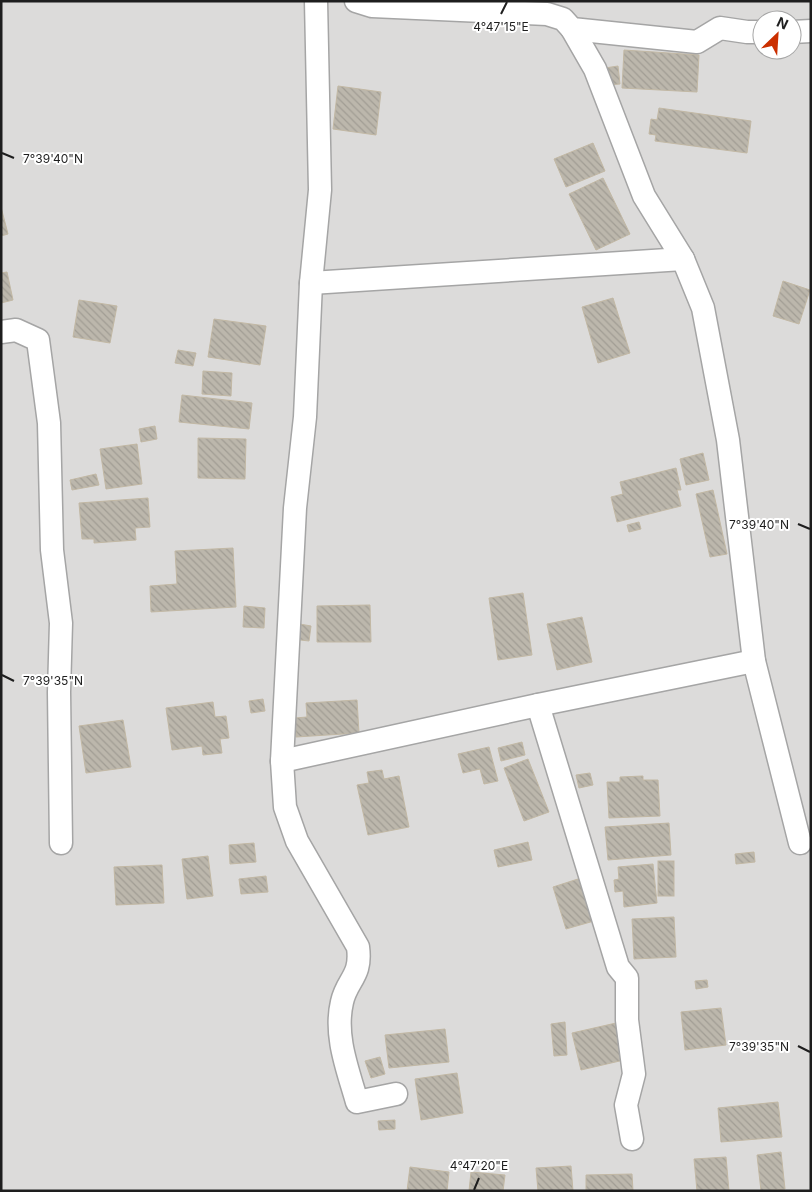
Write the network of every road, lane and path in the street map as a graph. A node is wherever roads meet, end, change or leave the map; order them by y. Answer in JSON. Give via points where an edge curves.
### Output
{"nodes":[{"id":1,"x":316,"y":1,"type":"edge"},
{"id":2,"x":356,"y":1,"type":"edge"},
{"id":3,"x":572,"y":29,"type":"junction"},
{"id":4,"x":752,"y":31,"type":"edge"},
{"id":5,"x":683,"y":260,"type":"junction"},
{"id":6,"x":311,"y":283,"type":"junction"},
{"id":7,"x":1,"y":332,"type":"edge"},
{"id":8,"x":754,"y":661,"type":"junction"},
{"id":9,"x":538,"y":705,"type":"junction"},
{"id":10,"x":282,"y":761,"type":"junction"},
{"id":11,"x":61,"y":843,"type":"dead end"},
{"id":12,"x":800,"y":843,"type":"dead end"},
{"id":13,"x":396,"y":1094,"type":"dead end"},
{"id":14,"x":632,"y":1139,"type":"dead end"}],
"edges":[{"from":1,"to":6,"type":"street","via":[[320,190]]},
{"from":2,"to":3,"type":"street","via":[[372,6],[547,14],[563,19]]},
{"from":3,"to":4,"type":"street","via":[[697,42],[720,28]]},
{"from":3,"to":5,"type":"street","via":[[595,69],[644,196]]},
{"from":5,"to":6,"type":"street"},
{"from":5,"to":8,"type":"street","via":[[703,308],[728,440]]},
{"from":6,"to":10,"type":"street"},
{"from":7,"to":11,"type":"street","via":[[16,330],[38,340],[49,423],[52,550],[61,623]]},
{"from":8,"to":9,"type":"street"},
{"from":8,"to":12,"type":"street"},
{"from":9,"to":10,"type":"street"},
{"from":9,"to":14,"type":"street","via":[[618,968],[627,978],[627,1020],[634,1074],[626,1105]]},
{"from":10,"to":13,"type":"street","via":[[285,807],[297,841],[358,947],[357,974],[342,1002],[340,1042],[357,1102]]}]}
